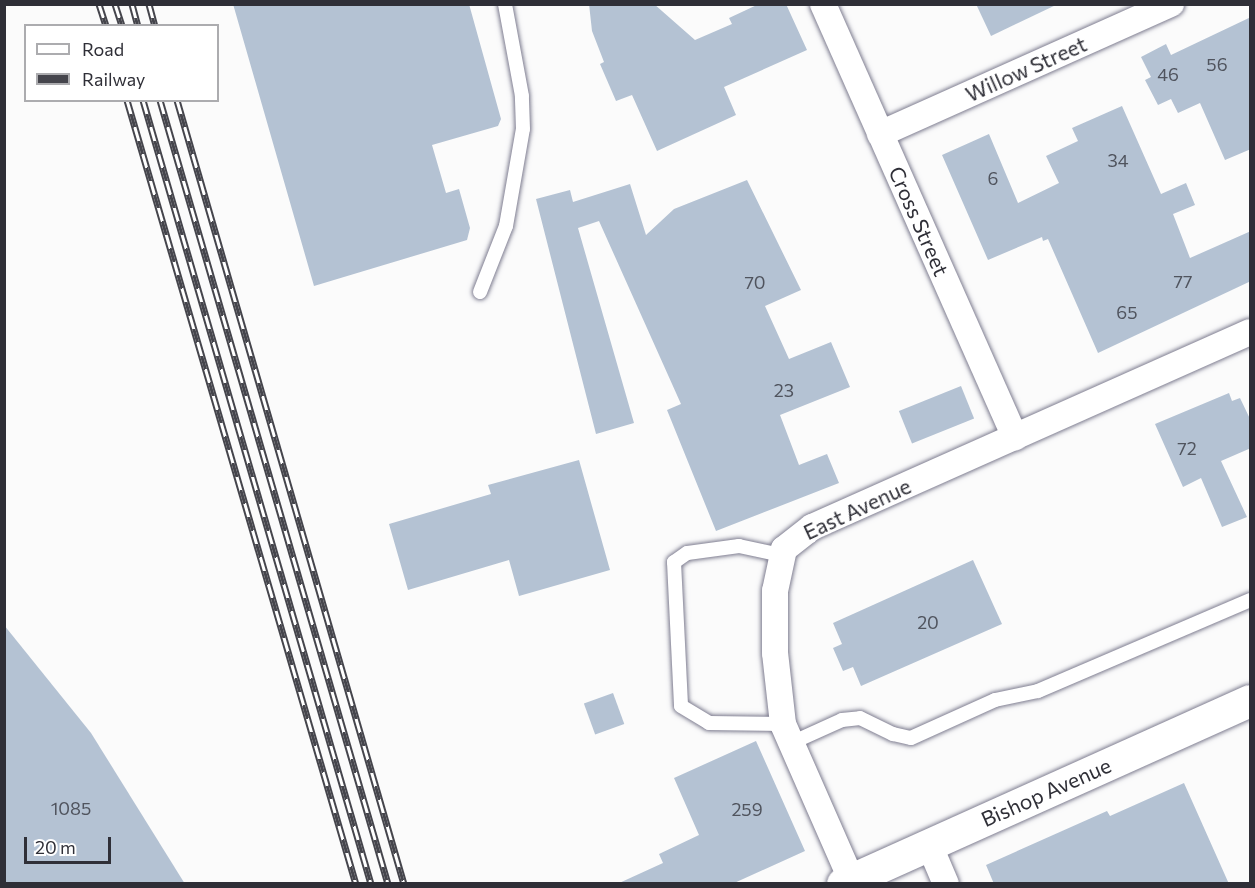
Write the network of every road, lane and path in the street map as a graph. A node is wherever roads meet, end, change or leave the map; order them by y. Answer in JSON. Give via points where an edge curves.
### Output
{"nodes":[{"id":1,"x":505,"y":4,"type":"edge"},
{"id":2,"x":823,"y":4,"type":"edge"},
{"id":3,"x":1171,"y":4,"type":"edge"},
{"id":4,"x":880,"y":134,"type":"junction"},
{"id":5,"x":480,"y":292,"type":"dead end"},
{"id":6,"x":1251,"y":332,"type":"edge"},
{"id":7,"x":1015,"y":437,"type":"junction"},
{"id":8,"x":781,"y":555,"type":"junction"},
{"id":9,"x":1251,"y":600,"type":"edge"},
{"id":10,"x":1251,"y":701,"type":"edge"},
{"id":11,"x":786,"y":734,"type":"junction"},
{"id":12,"x":929,"y":844,"type":"junction"},
{"id":13,"x":847,"y":881,"type":"edge"},
{"id":14,"x":946,"y":884,"type":"edge"}],
"edges":[{"from":1,"to":5,"type":"lane","via":[[522,96],[523,129],[506,226]]},
{"from":2,"to":4,"type":"street","name":"Cross Street"},
{"from":3,"to":4,"type":"street","name":"Willow Street"},
{"from":4,"to":7,"type":"street","name":"Cross Street"},
{"from":6,"to":7,"type":"street","name":"East Avenue"},
{"from":7,"to":8,"type":"street","name":"East Avenue","via":[[812,527],[794,539]]},
{"from":8,"to":11,"type":"street","name":"East Avenue","via":[[775,591],[775,653]]},
{"from":8,"to":11,"type":"lane","via":[[739,546],[687,553],[674,562],[681,706],[709,723]]},
{"from":9,"to":11,"type":"lane","via":[[1038,692],[995,700],[911,738],[860,718]]},
{"from":10,"to":12,"type":"street","name":"Bishop Avenue"},
{"from":11,"to":13,"type":"street","name":"East Avenue"},
{"from":12,"to":13,"type":"street","name":"Bishop Avenue"},
{"from":12,"to":14,"type":"street"}]}
